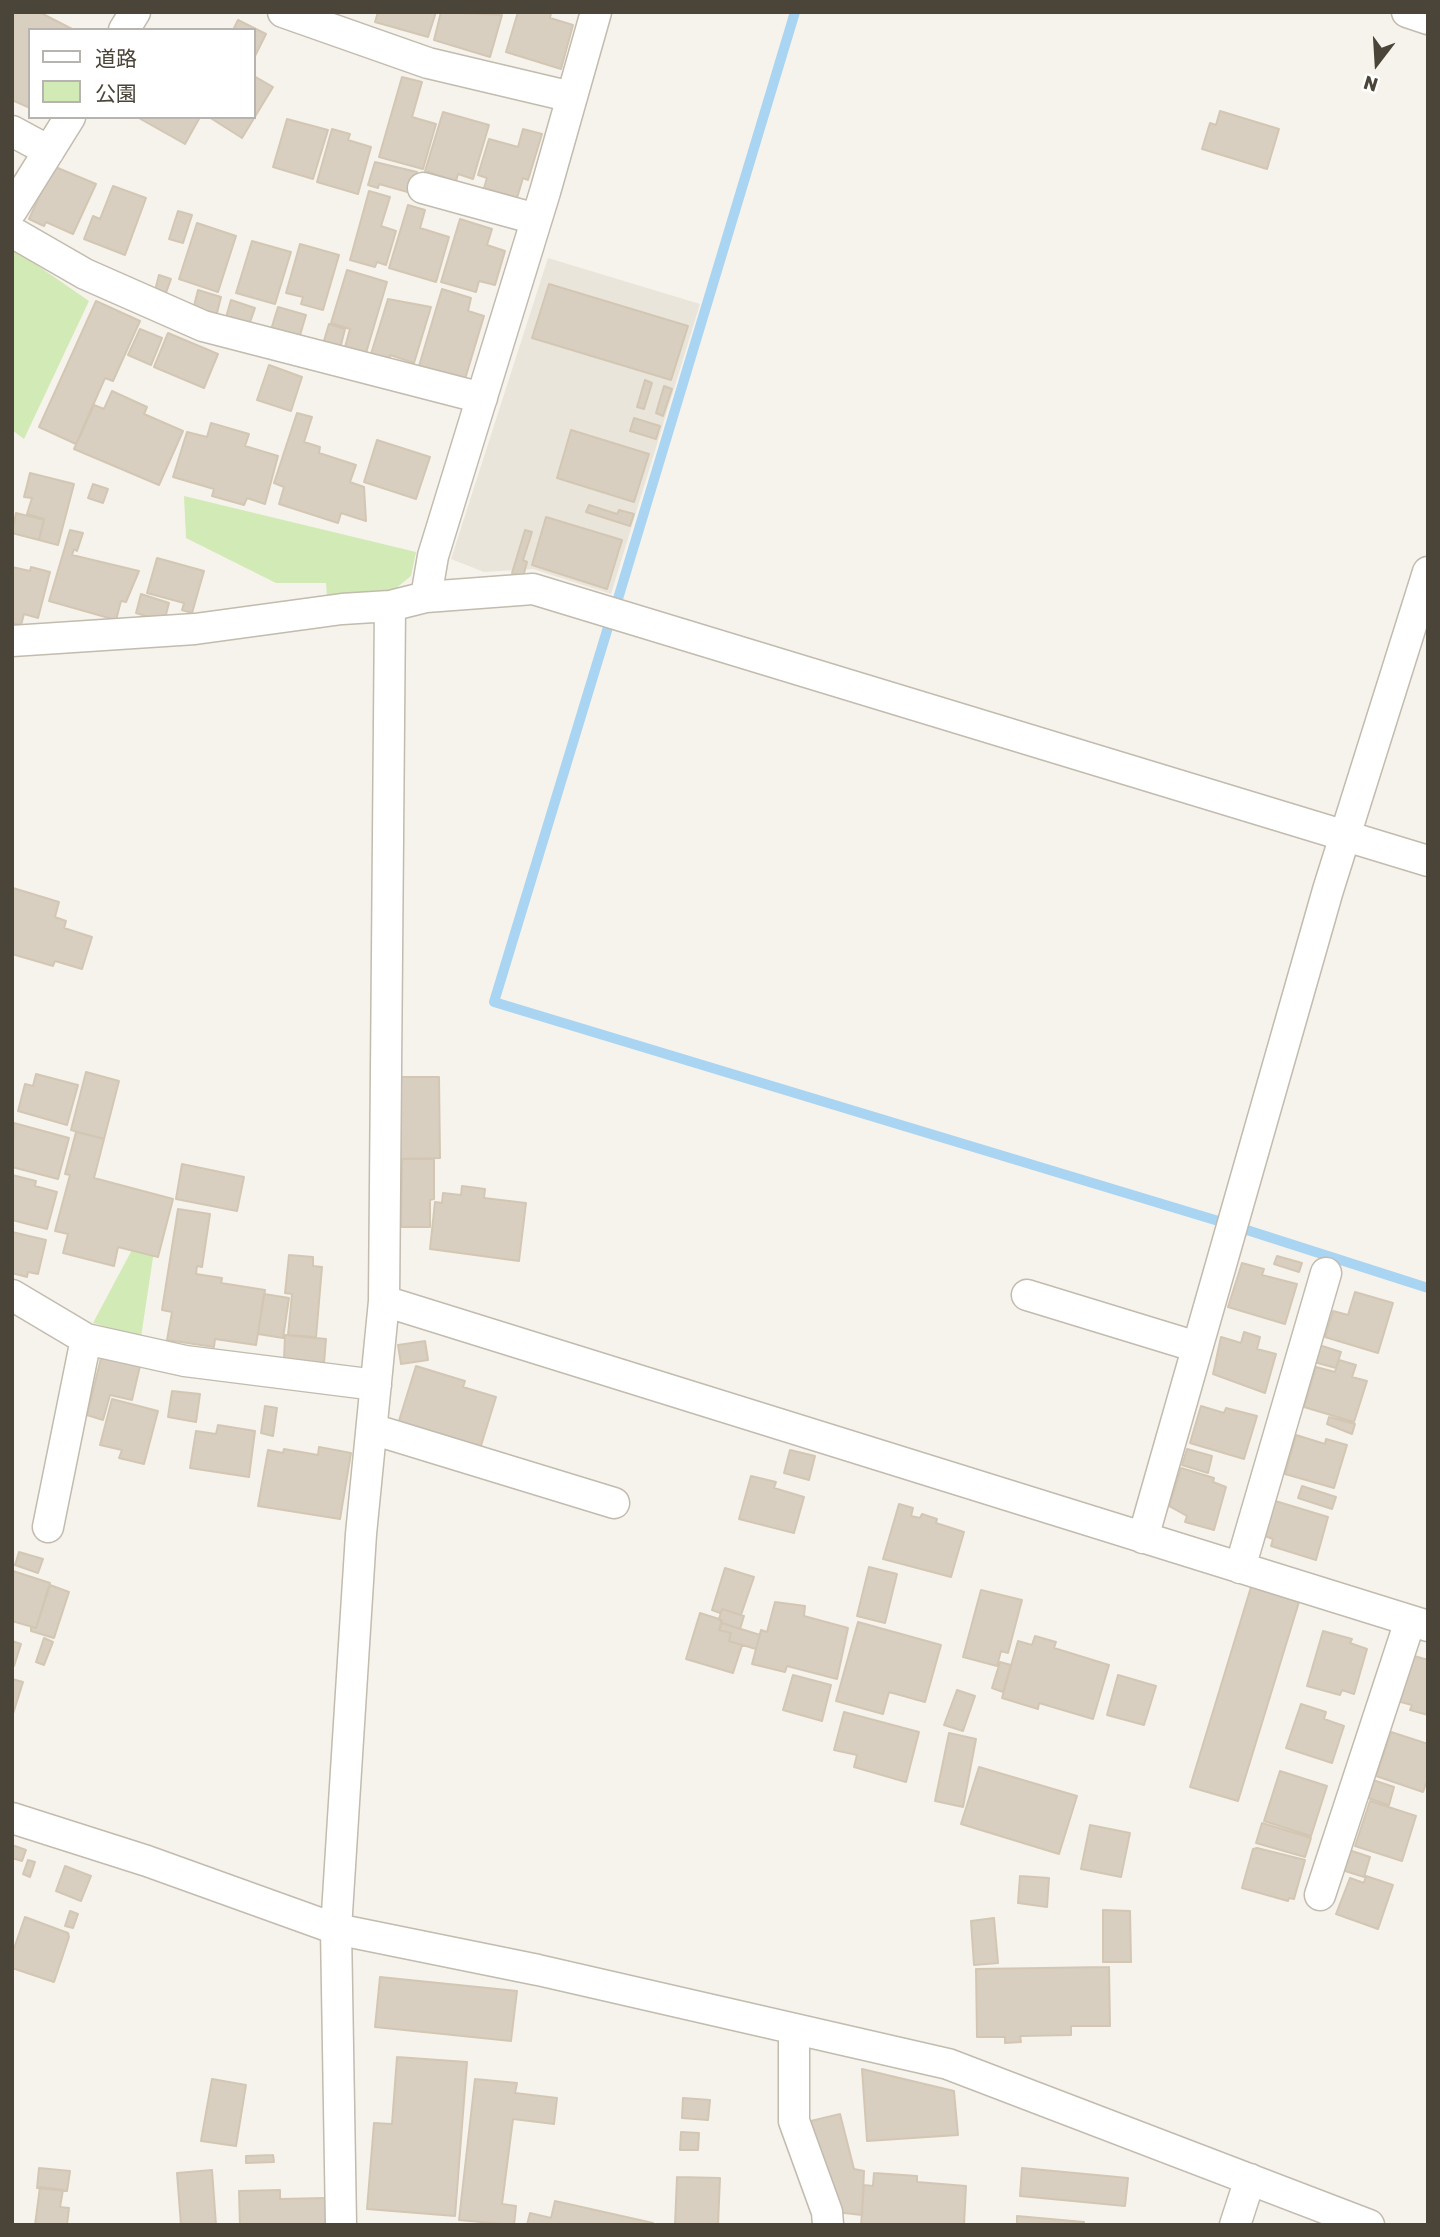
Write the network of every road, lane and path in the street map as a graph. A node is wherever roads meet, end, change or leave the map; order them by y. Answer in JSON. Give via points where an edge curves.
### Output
{"nodes":[{"id":1,"x":135,"y":12,"type":"edge"},
{"id":2,"x":283,"y":12,"type":"edge"},
{"id":3,"x":596,"y":12,"type":"edge"},
{"id":4,"x":1407,"y":12,"type":"edge"},
{"id":5,"x":1428,"y":19,"type":"edge"},
{"id":6,"x":125,"y":28,"type":"edge"},
{"id":7,"x":572,"y":97,"type":"junction"},
{"id":8,"x":69,"y":119,"type":"edge"},
{"id":9,"x":12,"y":131,"type":"edge"},
{"id":10,"x":49,"y":151,"type":"junction"},
{"id":11,"x":423,"y":188,"type":"dead end"},
{"id":12,"x":12,"y":210,"type":"edge"},
{"id":13,"x":536,"y":219,"type":"junction"},
{"id":14,"x":12,"y":232,"type":"edge"},
{"id":15,"x":482,"y":398,"type":"junction"},
{"id":16,"x":1428,"y":572,"type":"edge"},
{"id":17,"x":426,"y":597,"type":"junction"},
{"id":18,"x":390,"y":606,"type":"junction"},
{"id":19,"x":12,"y":641,"type":"edge"},
{"id":20,"x":1346,"y":836,"type":"junction"},
{"id":21,"x":1428,"y":861,"type":"edge"},
{"id":22,"x":1326,"y":1273,"type":"dead end"},
{"id":23,"x":12,"y":1295,"type":"edge"},
{"id":24,"x":1027,"y":1295,"type":"dead end"},
{"id":25,"x":384,"y":1301,"type":"junction"},
{"id":26,"x":86,"y":1339,"type":"junction"},
{"id":27,"x":1197,"y":1347,"type":"junction"},
{"id":28,"x":376,"y":1385,"type":"junction"},
{"id":29,"x":372,"y":1429,"type":"junction"},
{"id":30,"x":614,"y":1503,"type":"dead end"},
{"id":31,"x":48,"y":1527,"type":"dead end"},
{"id":32,"x":1143,"y":1538,"type":"junction"},
{"id":33,"x":1240,"y":1568,"type":"junction"},
{"id":34,"x":1419,"y":1623,"type":"edge"},
{"id":35,"x":12,"y":1818,"type":"edge"},
{"id":36,"x":1320,"y":1895,"type":"dead end"},
{"id":37,"x":336,"y":1929,"type":"junction"},
{"id":38,"x":794,"y":2029,"type":"junction"},
{"id":39,"x":1250,"y":2179,"type":"junction"},
{"id":40,"x":341,"y":2225,"type":"edge"},
{"id":41,"x":828,"y":2225,"type":"edge"},
{"id":42,"x":1234,"y":2225,"type":"edge"},
{"id":43,"x":1369,"y":2225,"type":"edge"}],
"edges":[{"from":1,"to":6,"type":"street"},
{"from":2,"to":7,"type":"street","via":[[428,62]]},
{"from":3,"to":7,"type":"street"},
{"from":4,"to":5,"type":"street"},
{"from":7,"to":13,"type":"street"},
{"from":8,"to":10,"type":"street"},
{"from":9,"to":10,"type":"street"},
{"from":10,"to":12,"type":"street"},
{"from":11,"to":13,"type":"street"},
{"from":13,"to":15,"type":"street"},
{"from":14,"to":15,"type":"street","via":[[85,274],[203,326]]},
{"from":15,"to":17,"type":"street","via":[[433,556]]},
{"from":16,"to":20,"type":"street"},
{"from":17,"to":18,"type":"street"},
{"from":17,"to":20,"type":"street","via":[[533,589]]},
{"from":18,"to":19,"type":"street","via":[[195,629]]},
{"from":18,"to":25,"type":"street"},
{"from":20,"to":21,"type":"street"},
{"from":20,"to":27,"type":"street"},
{"from":22,"to":33,"type":"street"},
{"from":23,"to":26,"type":"street"},
{"from":24,"to":27,"type":"street"},
{"from":25,"to":28,"type":"street"},
{"from":25,"to":32,"type":"street"},
{"from":26,"to":28,"type":"street","via":[[185,1361]]},
{"from":26,"to":31,"type":"street"},
{"from":27,"to":32,"type":"street"},
{"from":28,"to":29,"type":"street"},
{"from":29,"to":30,"type":"street"},
{"from":29,"to":37,"type":"street"},
{"from":32,"to":33,"type":"street"},
{"from":33,"to":34,"type":"street"},
{"from":34,"to":36,"type":"street"},
{"from":35,"to":37,"type":"street"},
{"from":37,"to":38,"type":"street"},
{"from":37,"to":40,"type":"street"},
{"from":38,"to":39,"type":"street","via":[[948,2064]]},
{"from":38,"to":41,"type":"street","via":[[794,2121]]},
{"from":39,"to":42,"type":"street"},
{"from":39,"to":43,"type":"street"}]}
